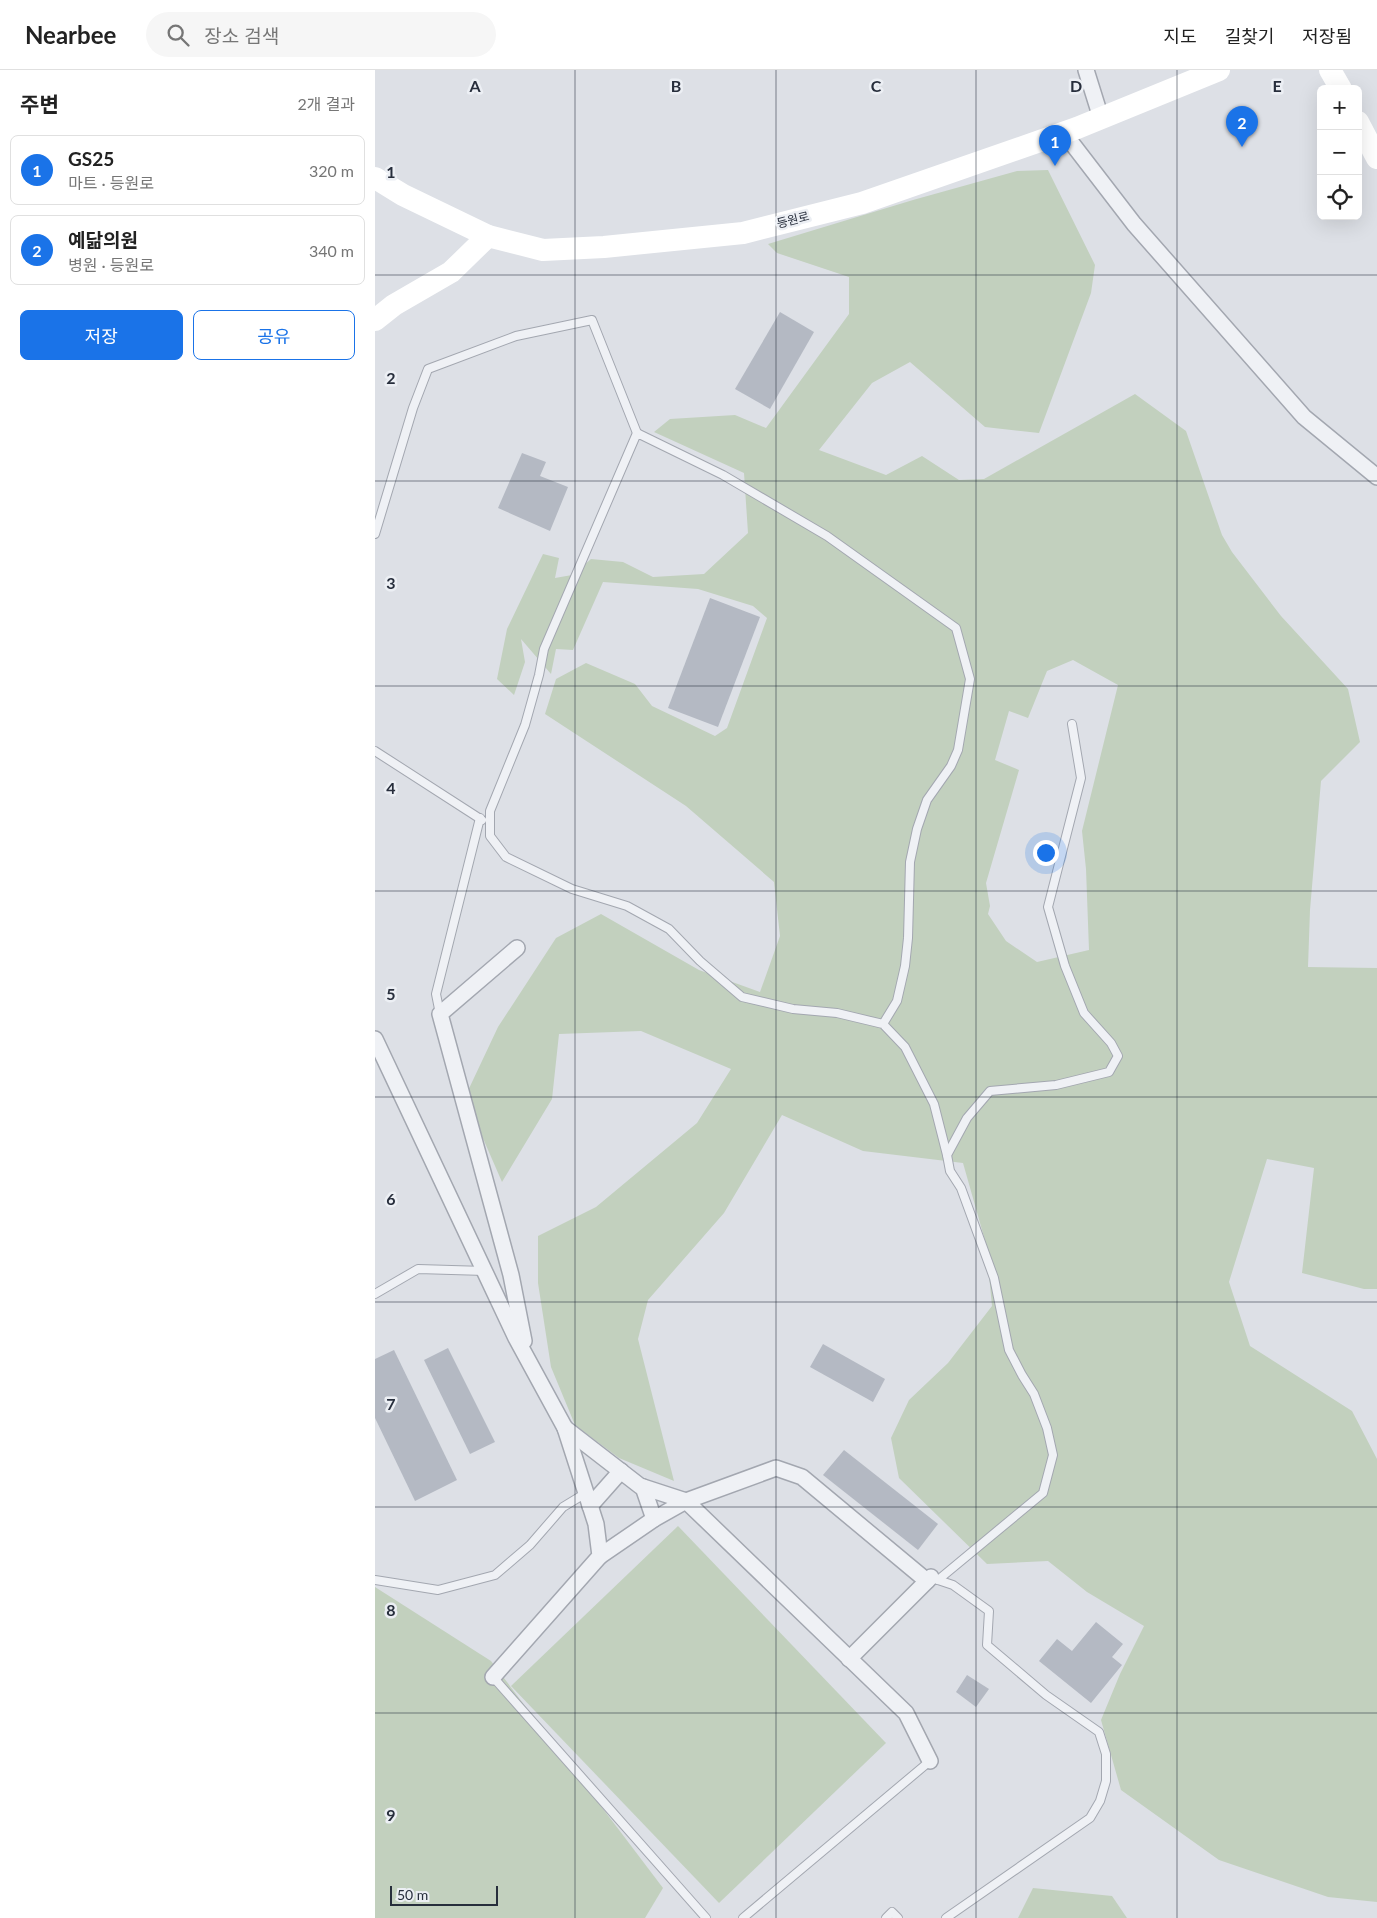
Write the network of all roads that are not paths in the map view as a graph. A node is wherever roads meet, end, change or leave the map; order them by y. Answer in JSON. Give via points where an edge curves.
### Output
{"nodes":[{"id":1,"x":1086,"y":70,"type":"edge"},
{"id":2,"x":1219,"y":70,"type":"edge"},
{"id":3,"x":1330,"y":70,"type":"edge"},
{"id":4,"x":1339,"y":85,"type":"edge"},
{"id":5,"x":1101,"y":118,"type":"junction"},
{"id":6,"x":1362,"y":130,"type":"edge"},
{"id":7,"x":1064,"y":132,"type":"junction"},
{"id":8,"x":1377,"y":158,"type":"edge"},
{"id":9,"x":375,"y":178,"type":"edge"},
{"id":10,"x":488,"y":236,"type":"junction"},
{"id":11,"x":375,"y":320,"type":"edge"},
{"id":12,"x":637,"y":433,"type":"junction"},
{"id":13,"x":1377,"y":478,"type":"edge"},
{"id":14,"x":375,"y":534,"type":"edge"},
{"id":15,"x":1072,"y":724,"type":"dead end"},
{"id":16,"x":375,"y":751,"type":"edge"},
{"id":17,"x":480,"y":818,"type":"junction"},
{"id":18,"x":490,"y":825,"type":"junction"},
{"id":19,"x":517,"y":948,"type":"dead end"},
{"id":20,"x":440,"y":1014,"type":"junction"},
{"id":21,"x":883,"y":1024,"type":"junction"},
{"id":22,"x":375,"y":1039,"type":"edge"},
{"id":23,"x":947,"y":1155,"type":"junction"},
{"id":24,"x":485,"y":1271,"type":"junction"},
{"id":25,"x":375,"y":1294,"type":"edge"},
{"id":26,"x":528,"y":1359,"type":"junction"},
{"id":27,"x":565,"y":1428,"type":"junction"},
{"id":28,"x":621,"y":1471,"type":"junction"},
{"id":29,"x":643,"y":1486,"type":"junction"},
{"id":30,"x":588,"y":1499,"type":"junction"},
{"id":31,"x":686,"y":1502,"type":"junction"},
{"id":32,"x":655,"y":1519,"type":"junction"},
{"id":33,"x":600,"y":1556,"type":"junction"},
{"id":34,"x":932,"y":1579,"type":"junction"},
{"id":35,"x":375,"y":1580,"type":"edge"},
{"id":36,"x":849,"y":1658,"type":"junction"},
{"id":37,"x":493,"y":1677,"type":"joint"},
{"id":38,"x":930,"y":1761,"type":"joint"},
{"id":39,"x":706,"y":1918,"type":"edge"},
{"id":40,"x":743,"y":1918,"type":"edge"},
{"id":41,"x":886,"y":1918,"type":"edge"},
{"id":42,"x":899,"y":1918,"type":"edge"},
{"id":43,"x":946,"y":1918,"type":"edge"}],
"edges":[{"from":1,"to":5,"type":"street"},
{"from":2,"to":5,"type":"main road","name":"등원로"},
{"from":3,"to":4,"type":"main road"},
{"from":5,"to":7,"type":"main road","name":"등원로"},
{"from":6,"to":8,"type":"main road"},
{"from":7,"to":10,"type":"main road","name":"등원로","via":[[862,203],[743,233],[543,250]]},
{"from":7,"to":13,"type":"street","via":[[1134,224],[1304,417]]},
{"from":9,"to":10,"type":"main road","name":"등원로"},
{"from":10,"to":11,"type":"main road","via":[[451,272],[394,305]]},
{"from":12,"to":14,"type":"lane","via":[[592,320],[517,336],[428,369]]},
{"from":12,"to":18,"type":"lane","via":[[544,649],[525,725],[490,810]]},
{"from":12,"to":21,"type":"lane","via":[[723,475],[827,536],[956,628],[970,679],[958,750],[927,800],[917,830],[911,862],[905,966],[897,1001]]},
{"from":15,"to":23,"type":"lane","via":[[1081,778],[1048,907],[1065,966],[1084,1013],[1111,1043],[1118,1056],[1109,1072],[1056,1085],[990,1091],[967,1118]]},
{"from":16,"to":17,"type":"lane"},
{"from":17,"to":18,"type":"lane"},
{"from":17,"to":20,"type":"lane","via":[[436,994]]},
{"from":18,"to":21,"type":"lane","via":[[490,836],[506,857],[572,888],[627,906],[669,928],[700,961],[742,997]]},
{"from":19,"to":20,"type":"street"},
{"from":20,"to":26,"type":"street","via":[[511,1275]]},
{"from":21,"to":23,"type":"lane","via":[[905,1047],[934,1104]]},
{"from":22,"to":24,"type":"street"},
{"from":23,"to":34,"type":"lane","via":[[994,1278],[1009,1350],[1034,1394],[1053,1455],[1043,1492]]},
{"from":24,"to":25,"type":"lane","via":[[418,1269]]},
{"from":24,"to":26,"type":"street"},
{"from":26,"to":27,"type":"street"},
{"from":27,"to":28,"type":"street"},
{"from":27,"to":30,"type":"street"},
{"from":28,"to":29,"type":"street"},
{"from":28,"to":30,"type":"street"},
{"from":29,"to":31,"type":"street"},
{"from":29,"to":32,"type":"street"},
{"from":30,"to":33,"type":"street","via":[[596,1524]]},
{"from":30,"to":35,"type":"lane","via":[[563,1507],[530,1545],[495,1575],[438,1590]]},
{"from":31,"to":32,"type":"street"},
{"from":31,"to":34,"type":"street","via":[[776,1468],[802,1477]]},
{"from":31,"to":36,"type":"street"},
{"from":32,"to":33,"type":"street"},
{"from":33,"to":37,"type":"street"},
{"from":34,"to":36,"type":"street"},
{"from":34,"to":43,"type":"lane","via":[[953,1585],[989,1611],[987,1645],[1046,1695],[1099,1732],[1106,1754],[1106,1781],[1091,1818]]},
{"from":36,"to":38,"type":"street","via":[[906,1713]]},
{"from":37,"to":39,"type":"lane"},
{"from":38,"to":40,"type":"lane"},
{"from":41,"to":42,"type":"lane","via":[[891,1912]]}]}
